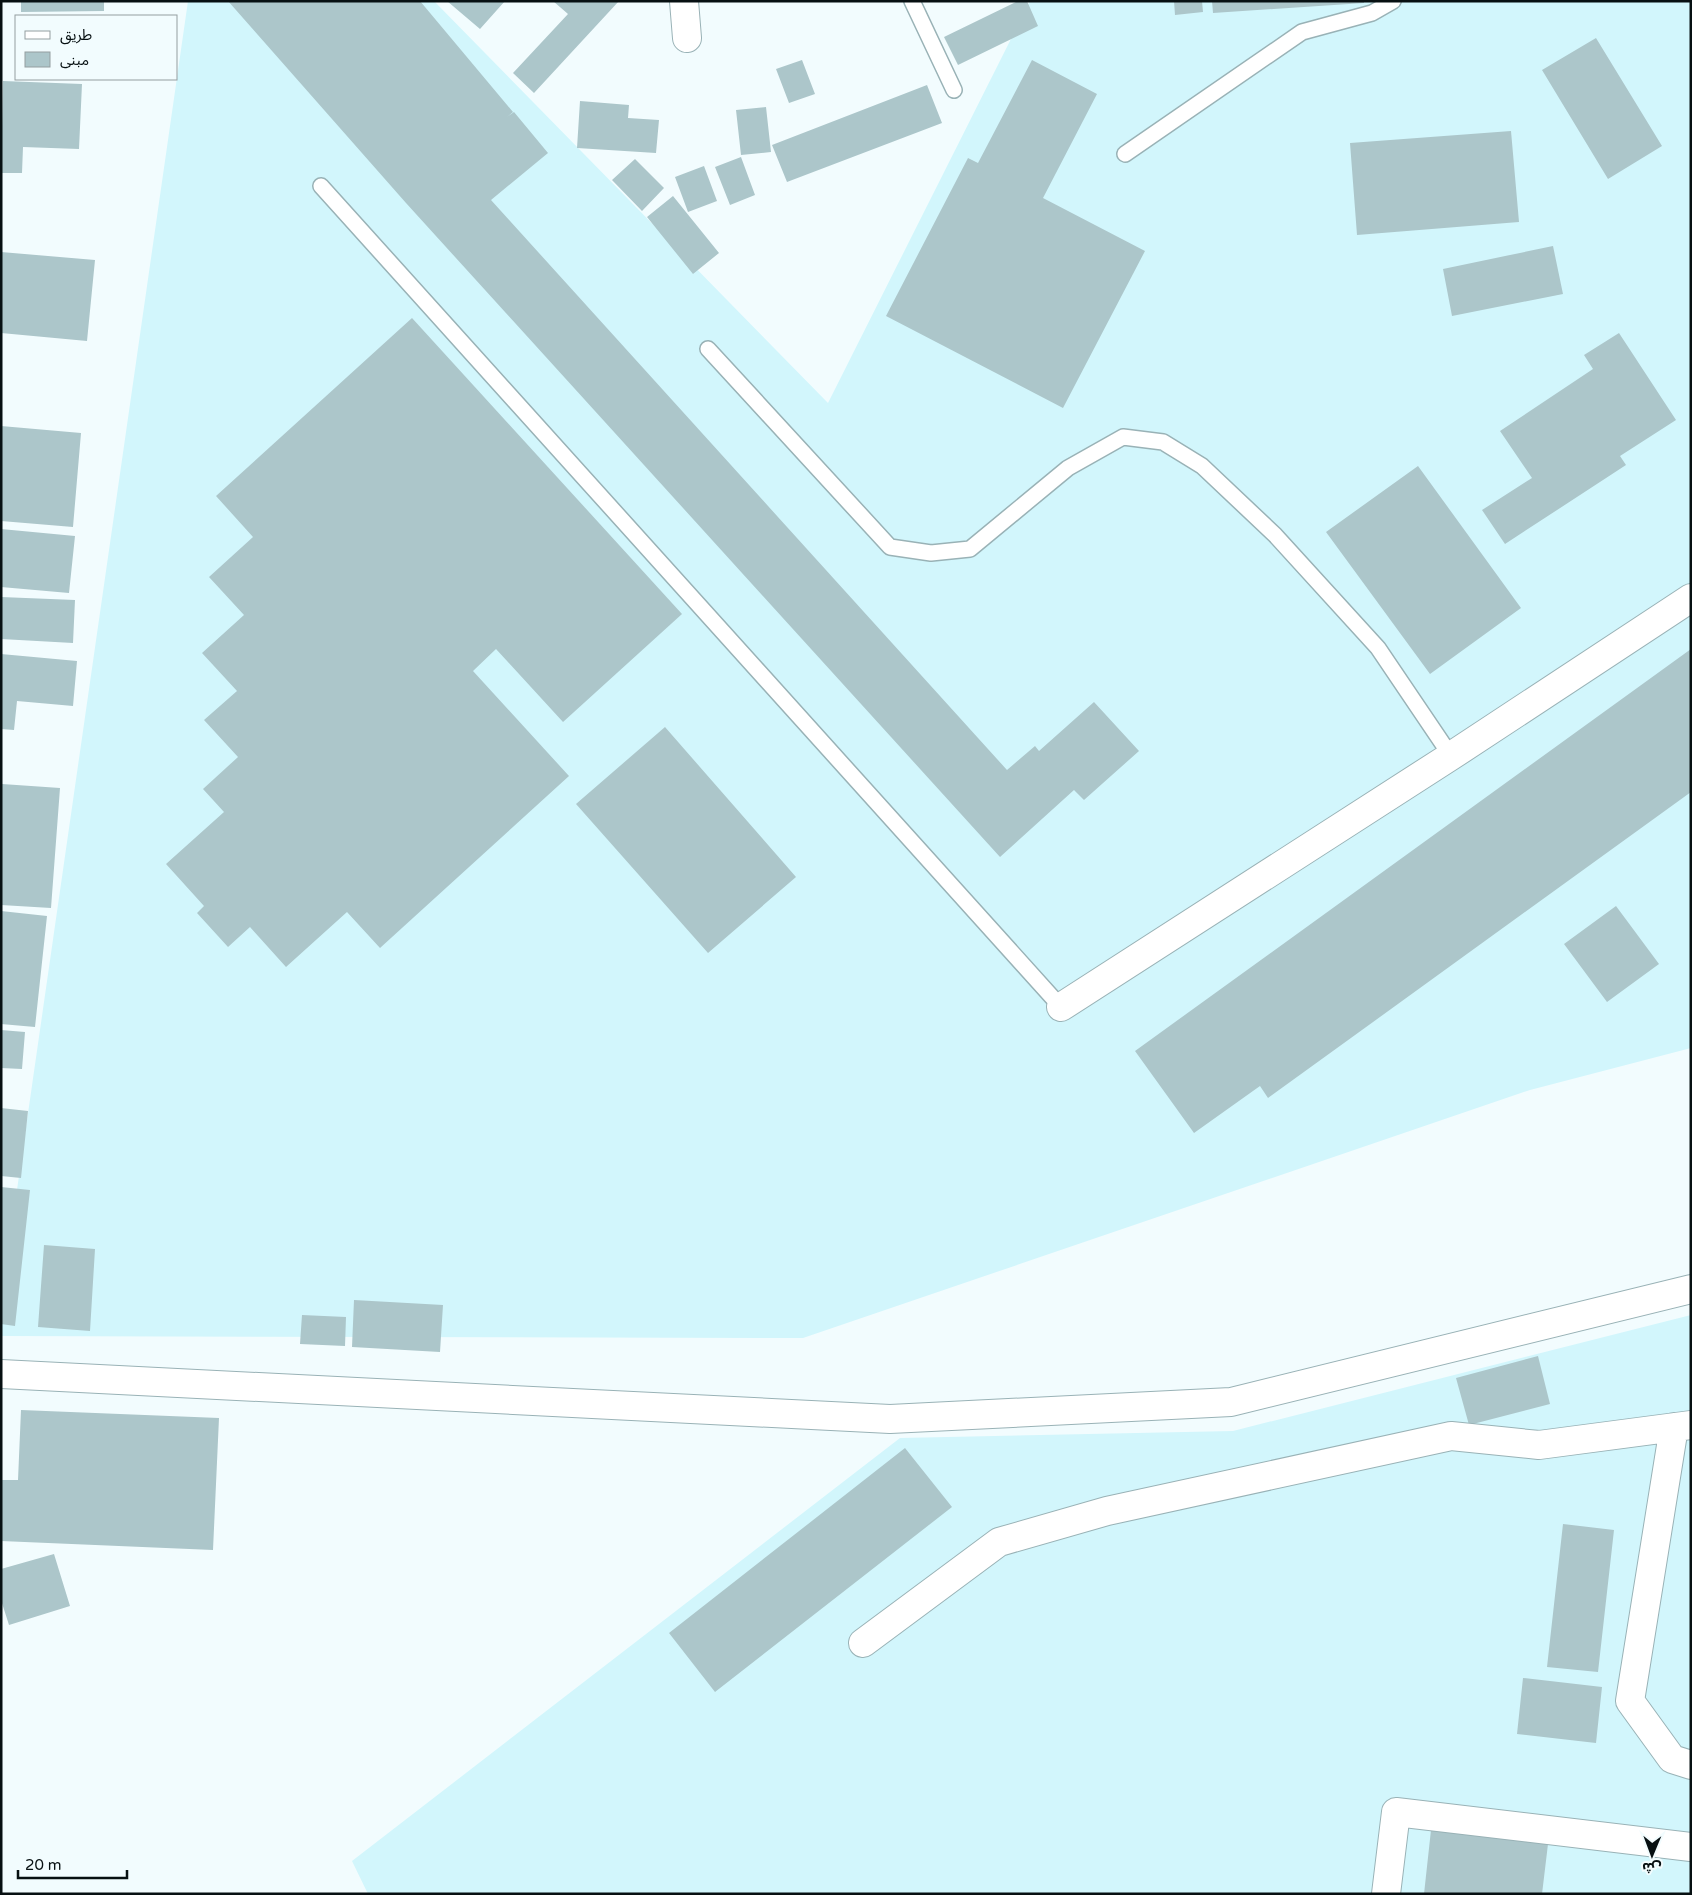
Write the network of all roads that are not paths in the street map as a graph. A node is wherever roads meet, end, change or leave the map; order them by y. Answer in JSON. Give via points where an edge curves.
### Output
{"nodes":[{"id":1,"x":684,"y":1,"type":"edge"},
{"id":2,"x":912,"y":1,"type":"edge"},
{"id":3,"x":1393,"y":1,"type":"edge"},
{"id":4,"x":687,"y":38,"type":"dead end"},
{"id":5,"x":954,"y":90,"type":"dead end"},
{"id":6,"x":1125,"y":154,"type":"dead end"},
{"id":7,"x":321,"y":186,"type":"dead end"},
{"id":8,"x":708,"y":349,"type":"dead end"},
{"id":9,"x":1691,"y":598,"type":"edge"},
{"id":10,"x":1451,"y":756,"type":"junction"},
{"id":11,"x":1061,"y":1007,"type":"joint"},
{"id":12,"x":1691,"y":1289,"type":"edge"},
{"id":13,"x":1,"y":1374,"type":"edge"},
{"id":14,"x":1683,"y":1426,"type":"edge"},
{"id":15,"x":863,"y":1643,"type":"dead end"},
{"id":16,"x":1691,"y":1765,"type":"edge"},
{"id":17,"x":1691,"y":1848,"type":"edge"},
{"id":18,"x":1386,"y":1894,"type":"edge"}],
"edges":[{"from":1,"to":4,"type":"street"},
{"from":2,"to":5,"type":"lane"},
{"from":3,"to":6,"type":"lane","via":[[1372,13],[1302,32]]},
{"from":7,"to":11,"type":"lane"},
{"from":8,"to":10,"type":"lane","via":[[890,547],[931,553],[970,549],[1068,468],[1123,437],[1163,442],[1202,466],[1275,535],[1378,648]]},
{"from":9,"to":10,"type":"street"},
{"from":10,"to":11,"type":"street"},
{"from":12,"to":13,"type":"street","via":[[1231,1402],[890,1419]]},
{"from":14,"to":15,"type":"street","via":[[1539,1445],[1450,1436],[1107,1510],[999,1542]]},
{"from":14,"to":16,"type":"street","via":[[1630,1701],[1672,1759]]},
{"from":17,"to":18,"type":"street","via":[[1396,1812]]}]}
